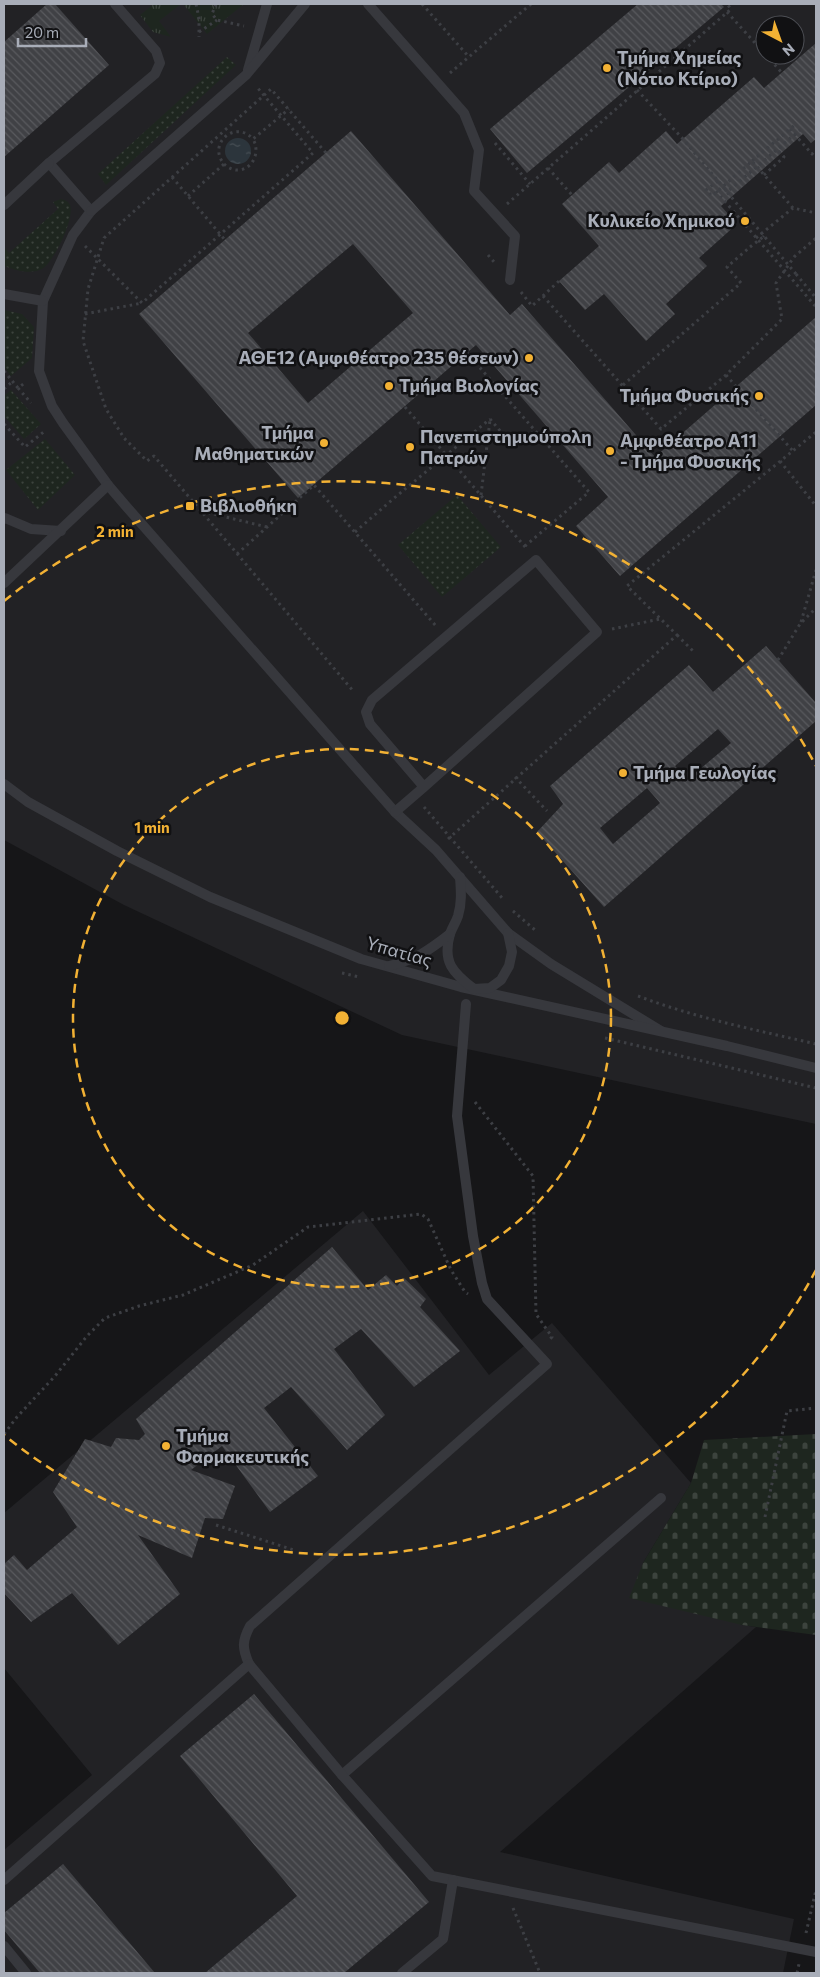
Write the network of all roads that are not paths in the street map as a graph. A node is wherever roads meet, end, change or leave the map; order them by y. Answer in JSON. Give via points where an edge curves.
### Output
{"nodes":[{"id":1,"x":115,"y":4,"type":"edge"},
{"id":2,"x":267,"y":4,"type":"edge"},
{"id":3,"x":305,"y":4,"type":"edge"},
{"id":4,"x":368,"y":4,"type":"edge"},
{"id":5,"x":246,"y":75,"type":"junction"},
{"id":6,"x":49,"y":163,"type":"junction"},
{"id":7,"x":4,"y":205,"type":"edge"},
{"id":8,"x":91,"y":211,"type":"junction"},
{"id":9,"x":510,"y":280,"type":"dead end"},
{"id":10,"x":4,"y":294,"type":"edge"},
{"id":11,"x":43,"y":301,"type":"junction"},
{"id":12,"x":108,"y":485,"type":"junction"},
{"id":13,"x":4,"y":519,"type":"edge"},
{"id":14,"x":61,"y":531,"type":"junction"},
{"id":15,"x":4,"y":583,"type":"edge"},
{"id":16,"x":4,"y":784,"type":"edge"},
{"id":17,"x":424,"y":787,"type":"junction"},
{"id":18,"x":395,"y":812,"type":"junction"},
{"id":19,"x":460,"y":878,"type":"junction"},
{"id":20,"x":508,"y":933,"type":"junction"},
{"id":21,"x":450,"y":934,"type":"junction"},
{"id":22,"x":388,"y":966,"type":"junction"},
{"id":23,"x":474,"y":990,"type":"junction"},
{"id":24,"x":466,"y":1004,"type":"dead end"},
{"id":25,"x":661,"y":1031,"type":"junction"},
{"id":26,"x":816,"y":1068,"type":"edge"},
{"id":27,"x":661,"y":1498,"type":"dead end"},
{"id":28,"x":249,"y":1664,"type":"junction"},
{"id":29,"x":342,"y":1774,"type":"junction"},
{"id":30,"x":4,"y":1880,"type":"edge"},
{"id":31,"x":453,"y":1880,"type":"junction"},
{"id":32,"x":4,"y":1946,"type":"edge"},
{"id":33,"x":816,"y":1952,"type":"edge"},
{"id":34,"x":26,"y":1973,"type":"edge"},
{"id":35,"x":402,"y":1973,"type":"edge"}],
"edges":[{"from":1,"to":6,"type":"lane","via":[[156,51],[160,63],[155,74]]},
{"from":2,"to":5,"type":"lane"},
{"from":3,"to":5,"type":"lane"},
{"from":4,"to":9,"type":"lane","via":[[464,113],[479,150],[474,191],[516,236]]},
{"from":5,"to":8,"type":"lane"},
{"from":6,"to":7,"type":"lane"},
{"from":6,"to":8,"type":"lane"},
{"from":8,"to":11,"type":"lane","via":[[73,235]]},
{"from":10,"to":11,"type":"lane"},
{"from":11,"to":12,"type":"lane","via":[[39,371],[52,406]]},
{"from":12,"to":14,"type":"lane"},
{"from":12,"to":18,"type":"lane"},
{"from":13,"to":14,"type":"lane","via":[[31,529]]},
{"from":14,"to":15,"type":"lane"},
{"from":16,"to":22,"type":"lane","name":"Υπατίας","via":[[28,802],[109,847],[210,897],[361,959]]},
{"from":17,"to":17,"type":"lane","via":[[597,632],[536,560],[372,700],[366,712],[370,724]]},
{"from":17,"to":18,"type":"lane"},
{"from":18,"to":19,"type":"lane","via":[[436,850]]},
{"from":19,"to":20,"type":"lane"},
{"from":19,"to":21,"type":"lane","via":[[462,898]]},
{"from":20,"to":23,"type":"lane","via":[[512,952],[501,980],[490,988]]},
{"from":20,"to":25,"type":"lane","via":[[551,964]]},
{"from":21,"to":22,"type":"lane","via":[[411,961]]},
{"from":21,"to":23,"type":"lane","via":[[447,957],[451,969]]},
{"from":22,"to":23,"type":"lane","name":"Υπατίας"},
{"from":23,"to":25,"type":"lane","name":"Υπατίας"},
{"from":24,"to":28,"type":"lane","via":[[457,1116],[482,1283],[487,1299],[547,1364],[250,1626],[244,1637],[244,1652]]},
{"from":25,"to":26,"type":"lane","name":"Υπατίας"},
{"from":27,"to":29,"type":"lane"},
{"from":28,"to":29,"type":"lane"},
{"from":28,"to":30,"type":"lane"},
{"from":29,"to":31,"type":"lane","via":[[432,1876]]},
{"from":31,"to":33,"type":"lane"},
{"from":31,"to":35,"type":"lane","via":[[443,1939]]},
{"from":32,"to":34,"type":"lane"}]}
